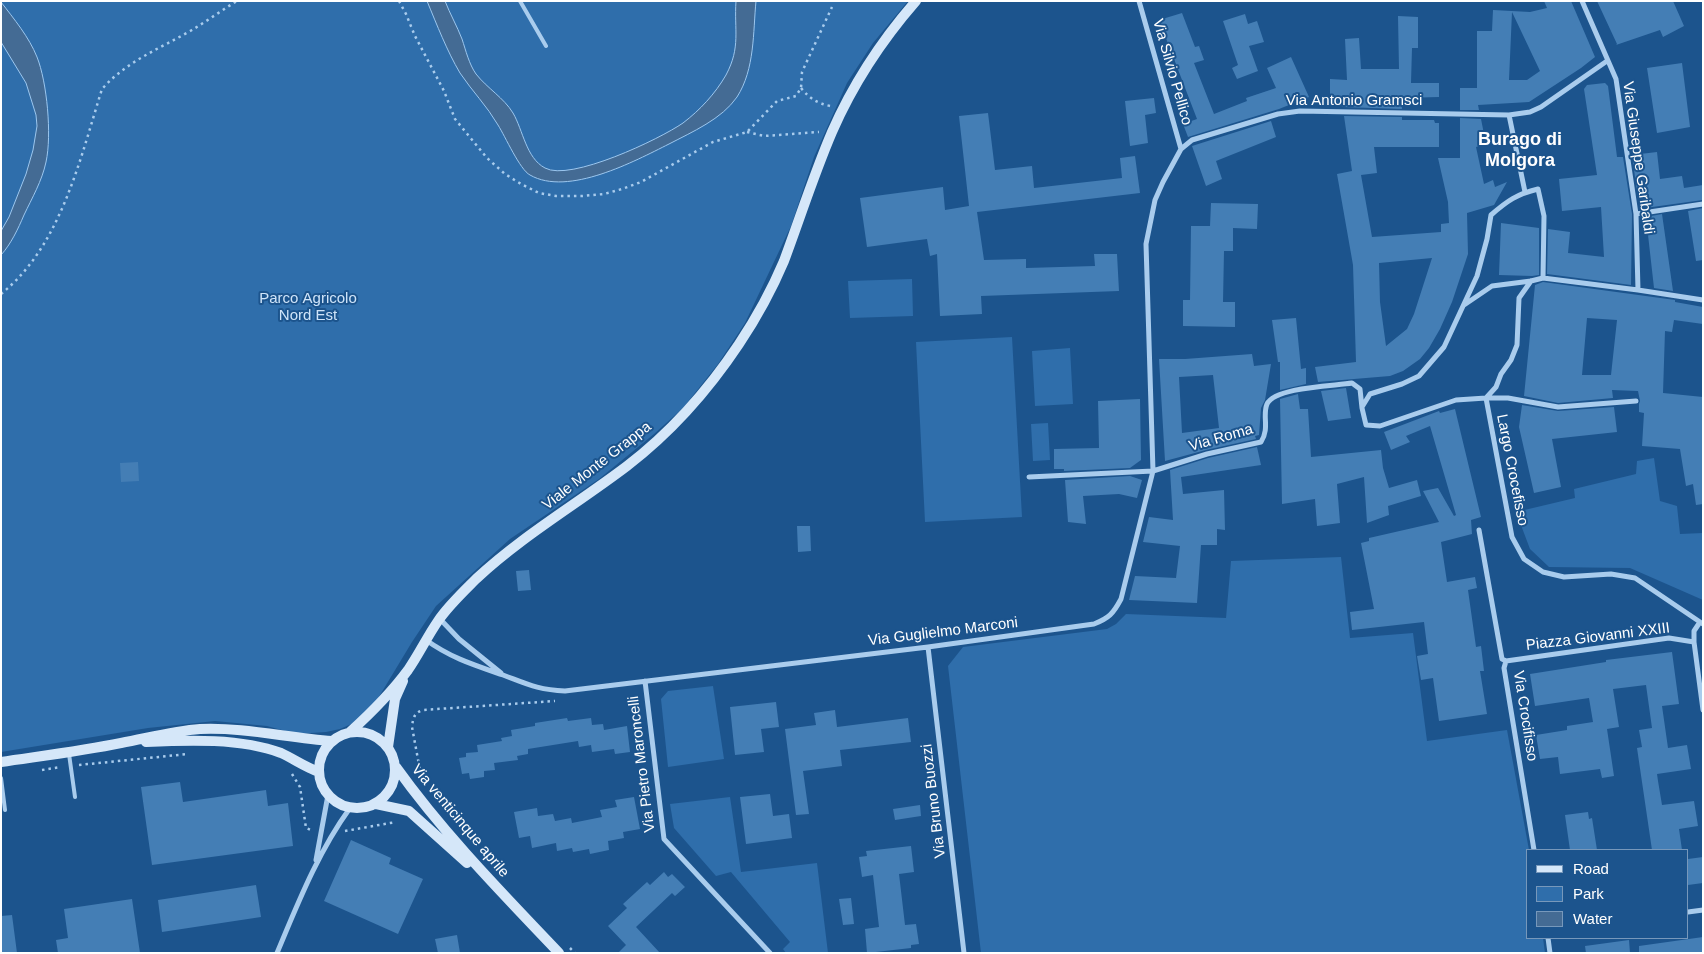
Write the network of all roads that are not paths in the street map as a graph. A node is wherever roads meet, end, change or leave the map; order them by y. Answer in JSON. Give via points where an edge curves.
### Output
{"nodes":[{"id":1,"x":520,"y":1,"type":"edge"},
{"id":2,"x":916,"y":1,"type":"edge"},
{"id":3,"x":1139,"y":1,"type":"edge"},
{"id":4,"x":1582,"y":1,"type":"edge"},
{"id":5,"x":546,"y":46,"type":"dead end"},
{"id":6,"x":1607,"y":61,"type":"junction"},
{"id":7,"x":1509,"y":115,"type":"junction"},
{"id":8,"x":1181,"y":149,"type":"junction"},
{"id":9,"x":1525,"y":192,"type":"junction"},
{"id":10,"x":1703,"y":204,"type":"edge"},
{"id":11,"x":1636,"y":214,"type":"junction"},
{"id":12,"x":1543,"y":278,"type":"junction"},
{"id":13,"x":1532,"y":281,"type":"junction"},
{"id":14,"x":1638,"y":290,"type":"junction"},
{"id":15,"x":1703,"y":300,"type":"edge"},
{"id":16,"x":1464,"y":306,"type":"junction"},
{"id":17,"x":1486,"y":398,"type":"junction"},
{"id":18,"x":1636,"y":401,"type":"dead end"},
{"id":19,"x":1362,"y":408,"type":"junction"},
{"id":20,"x":1152,"y":471,"type":"junction"},
{"id":21,"x":1029,"y":477,"type":"dead end"},
{"id":22,"x":1479,"y":530,"type":"dead end"},
{"id":23,"x":439,"y":619,"type":"junction"},
{"id":24,"x":1701,"y":623,"type":"edge"},
{"id":25,"x":426,"y":640,"type":"junction"},
{"id":26,"x":1694,"y":642,"type":"junction"},
{"id":27,"x":928,"y":647,"type":"junction"},
{"id":28,"x":1506,"y":661,"type":"junction"},
{"id":29,"x":408,"y":669,"type":"junction"},
{"id":30,"x":506,"y":676,"type":"junction"},
{"id":31,"x":645,"y":681,"type":"junction"},
{"id":32,"x":1703,"y":710,"type":"edge"},
{"id":33,"x":350,"y":732,"type":"junction"},
{"id":34,"x":332,"y":741,"type":"junction"},
{"id":35,"x":122,"y":743,"type":"junction"},
{"id":36,"x":388,"y":747,"type":"junction"},
{"id":37,"x":69,"y":752,"type":"junction"},
{"id":38,"x":1,"y":762,"type":"edge"},
{"id":39,"x":396,"y":767,"type":"junction"},
{"id":40,"x":319,"y":772,"type":"junction"},
{"id":41,"x":1,"y":778,"type":"edge"},
{"id":42,"x":328,"y":795,"type":"junction"},
{"id":43,"x":75,"y":797,"type":"dead end"},
{"id":44,"x":376,"y":804,"type":"junction"},
{"id":45,"x":350,"y":808,"type":"junction"},
{"id":46,"x":5,"y":810,"type":"dead end"},
{"id":47,"x":1534,"y":849,"type":"edge"},
{"id":48,"x":314,"y":868,"type":"junction"},
{"id":49,"x":501,"y":893,"type":"junction"},
{"id":50,"x":1703,"y":910,"type":"edge"},
{"id":51,"x":1689,"y":912,"type":"edge"},
{"id":52,"x":1548,"y":939,"type":"edge"},
{"id":53,"x":277,"y":953,"type":"edge"},
{"id":54,"x":558,"y":953,"type":"edge"},
{"id":55,"x":770,"y":953,"type":"edge"},
{"id":56,"x":964,"y":953,"type":"edge"},
{"id":57,"x":1550,"y":953,"type":"edge"}],
"edges":[{"from":1,"to":5,"type":"lane"},
{"from":2,"to":23,"type":"street","name":"Viale Monte Grappa","via":[[870,61],[847,103],[833,130],[783,263],[721,371],[668,430],[629,464],[483,573]]},
{"from":3,"to":8,"type":"street","name":"Via Silvio Pellico"},
{"from":4,"to":6,"type":"street","name":"Via Giuseppe Garibaldi"},
{"from":6,"to":7,"type":"street","name":"Via Antonio Gramsci","via":[[1541,107]]},
{"from":6,"to":11,"type":"street","name":"Via Giuseppe Garibaldi","via":[[1616,79]]},
{"from":7,"to":8,"type":"street","name":"Via Antonio Gramsci","via":[[1300,111],[1278,114],[1192,140]]},
{"from":7,"to":9,"type":"street"},
{"from":8,"to":20,"type":"street","via":[[1155,200],[1146,244]]},
{"from":9,"to":12,"type":"street","via":[[1538,190],[1544,216]]},
{"from":9,"to":16,"type":"street","via":[[1510,199],[1491,215],[1477,276]]},
{"from":10,"to":11,"type":"street"},
{"from":11,"to":14,"type":"street","name":"Via Giuseppe Garibaldi"},
{"from":12,"to":13,"type":"street"},
{"from":12,"to":14,"type":"street"},
{"from":13,"to":16,"type":"street","via":[[1492,286]]},
{"from":13,"to":17,"type":"street","via":[[1519,298],[1517,345],[1496,387]]},
{"from":14,"to":15,"type":"street"},
{"from":16,"to":19,"type":"street","via":[[1444,347],[1419,376],[1370,394]]},
{"from":17,"to":18,"type":"street","via":[[1558,406]]},
{"from":17,"to":19,"type":"street","via":[[1456,400],[1380,426],[1366,425]]},
{"from":17,"to":24,"type":"street","name":"Largo Crocefisso","via":[[1512,537],[1524,558],[1543,572],[1564,577],[1612,574],[1635,578]]},
{"from":19,"to":20,"type":"street","name":"Via Roma","via":[[1360,389],[1352,383],[1284,392],[1267,404],[1265,435],[1261,442]]},
{"from":20,"to":21,"type":"street"},
{"from":20,"to":27,"type":"street","name":"Via Guglielmo Marconi","via":[[1121,599],[1106,619],[1094,624]]},
{"from":22,"to":28,"type":"street","name":"Via Crocifisso","via":[[1502,659]]},
{"from":23,"to":25,"type":"street","name":"Viale Monte Grappa"},
{"from":23,"to":30,"type":"street","name":"Via Guglielmo Marconi","via":[[459,640]]},
{"from":24,"to":26,"type":"street","via":[[1694,631]]},
{"from":25,"to":29,"type":"street","name":"Viale Monte Grappa"},
{"from":25,"to":30,"type":"street","name":"Via Guglielmo Marconi","via":[[460,660]]},
{"from":26,"to":28,"type":"street","name":"Piazza Giovanni XXIII","via":[[1669,638]]},
{"from":26,"to":32,"type":"street"},
{"from":27,"to":31,"type":"street","name":"Via Guglielmo Marconi"},
{"from":27,"to":56,"type":"street","name":"Via Bruno Buozzi"},
{"from":28,"to":47,"type":"street","name":"Via Crocifisso","via":[[1504,668]]},
{"from":29,"to":33,"type":"street","name":"Viale Monte Grappa","via":[[383,700]]},
{"from":29,"to":36,"type":"street","name":"Viale Monte Grappa","via":[[395,699]]},
{"from":30,"to":31,"type":"street","name":"Via Guglielmo Marconi","via":[[544,690],[565,691]]},
{"from":31,"to":55,"type":"street","name":"Via Pietro Maroncelli","via":[[664,839]]},
{"from":33,"to":34,"type":"street"},
{"from":33,"to":36,"type":"street","via":[[371,734]]},
{"from":34,"to":35,"type":"street","via":[[201,729]]},
{"from":34,"to":40,"type":"street","via":[[322,755]]},
{"from":35,"to":37,"type":"street"},
{"from":35,"to":40,"type":"street","via":[[242,744],[282,754]]},
{"from":36,"to":39,"type":"street"},
{"from":37,"to":38,"type":"street"},
{"from":37,"to":43,"type":"lane"},
{"from":39,"to":44,"type":"street","via":[[391,788]]},
{"from":39,"to":49,"type":"street","name":"Via venticinque aprile","via":[[420,802]]},
{"from":40,"to":42,"type":"street"},
{"from":41,"to":46,"type":"lane"},
{"from":42,"to":45,"type":"street"},
{"from":42,"to":48,"type":"street"},
{"from":44,"to":45,"type":"street"},
{"from":44,"to":49,"type":"street","name":"Via venticinque aprile","via":[[409,811]]},
{"from":45,"to":48,"type":"street"},
{"from":48,"to":53,"type":"street"},
{"from":49,"to":54,"type":"street","name":"Via venticinque aprile"},
{"from":50,"to":51,"type":"street"},
{"from":52,"to":57,"type":"street"}]}
